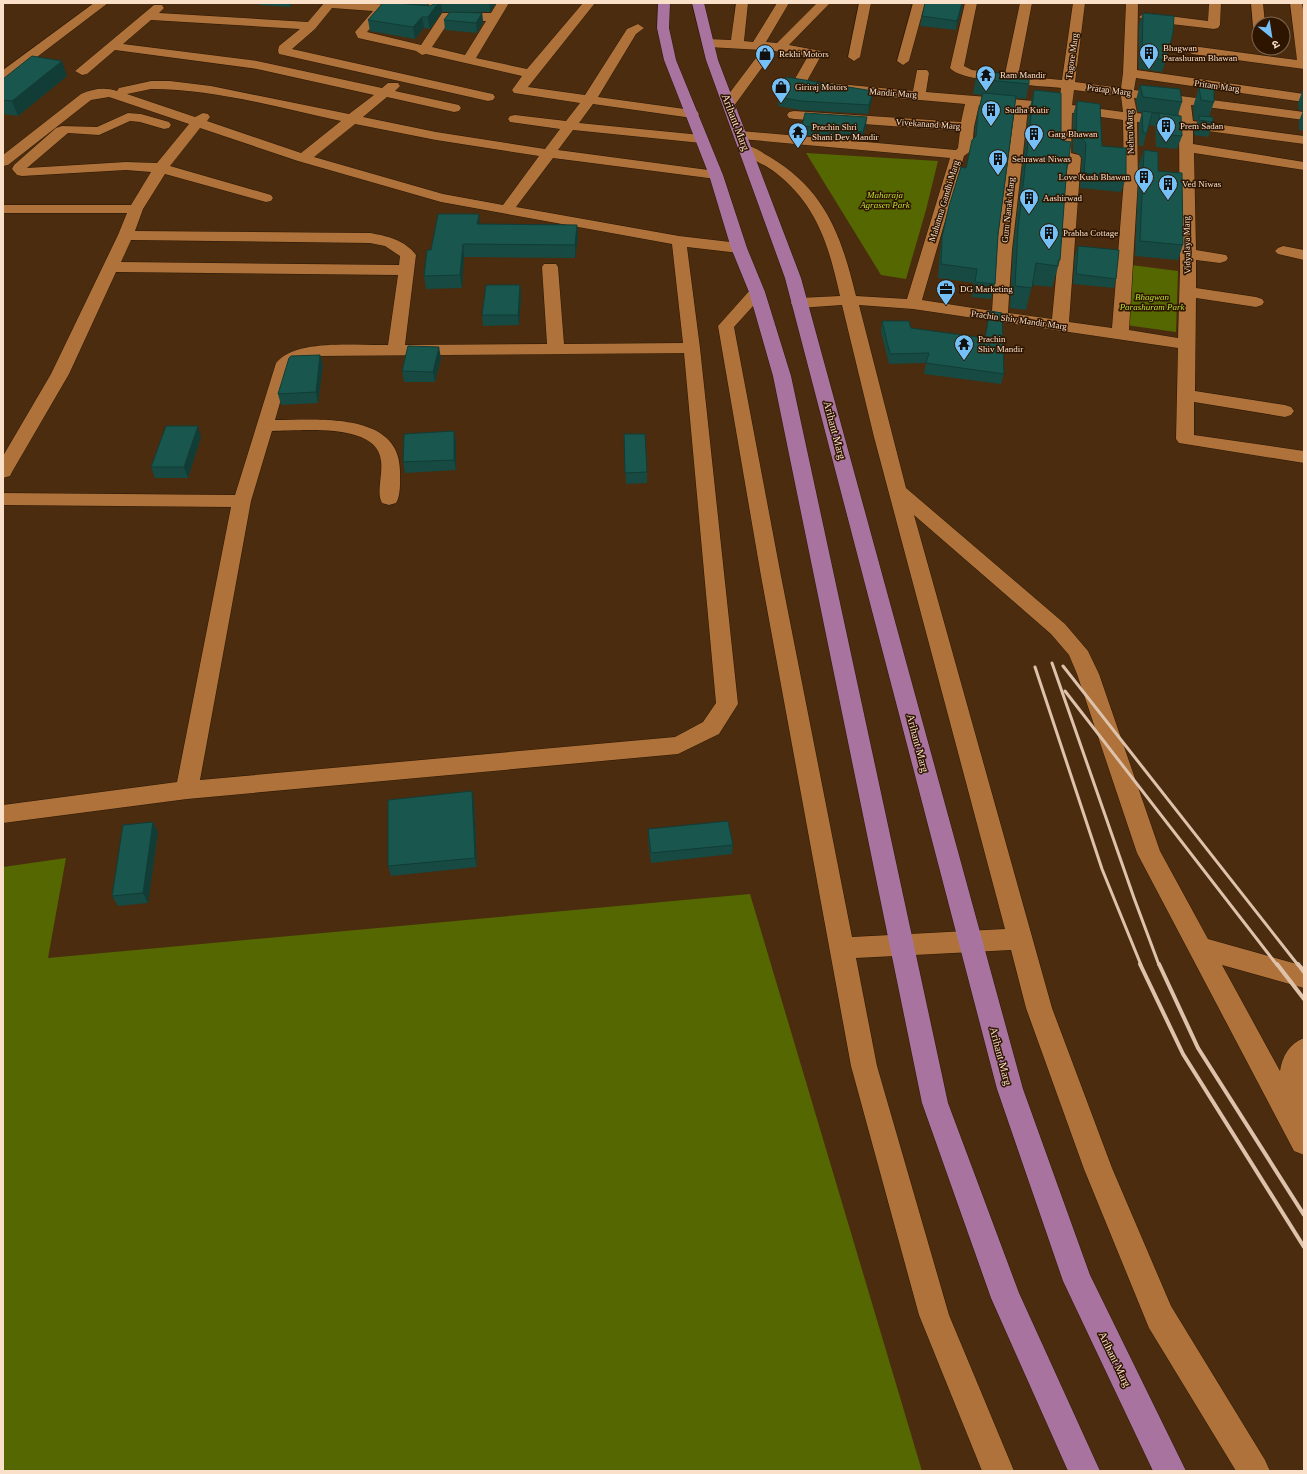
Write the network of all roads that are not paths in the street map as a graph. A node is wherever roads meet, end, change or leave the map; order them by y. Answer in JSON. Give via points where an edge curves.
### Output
{"nodes":[{"id":1,"x":102,"y":3,"type":"edge"},
{"id":2,"x":164,"y":3,"type":"edge"},
{"id":3,"x":436,"y":3,"type":"edge"},
{"id":4,"x":503,"y":3,"type":"edge"},
{"id":5,"x":589,"y":3,"type":"edge"},
{"id":6,"x":664,"y":3,"type":"edge"},
{"id":7,"x":698,"y":3,"type":"edge"},
{"id":8,"x":742,"y":3,"type":"edge"},
{"id":9,"x":783,"y":3,"type":"edge"},
{"id":10,"x":824,"y":3,"type":"edge"},
{"id":11,"x":865,"y":3,"type":"edge"},
{"id":12,"x":919,"y":3,"type":"edge"},
{"id":13,"x":971,"y":3,"type":"edge"},
{"id":14,"x":1026,"y":3,"type":"edge"},
{"id":15,"x":1079,"y":3,"type":"edge"},
{"id":16,"x":1215,"y":3,"type":"edge"},
{"id":17,"x":1257,"y":3,"type":"edge"},
{"id":18,"x":1296,"y":3,"type":"edge"},
{"id":19,"x":330,"y":4,"type":"edge"},
{"id":20,"x":382,"y":8,"type":"junction"},
{"id":21,"x":1132,"y":9,"type":"edge"},
{"id":22,"x":148,"y":16,"type":"junction"},
{"id":23,"x":1258,"y":16,"type":"edge"},
{"id":24,"x":494,"y":17,"type":"junction"},
{"id":25,"x":1194,"y":23,"type":"junction"},
{"id":26,"x":311,"y":26,"type":"junction"},
{"id":27,"x":638,"y":28,"type":"dead end"},
{"id":28,"x":708,"y":43,"type":"junction"},
{"id":29,"x":737,"y":44,"type":"junction"},
{"id":30,"x":112,"y":46,"type":"junction"},
{"id":31,"x":757,"y":46,"type":"junction"},
{"id":32,"x":776,"y":47,"type":"junction"},
{"id":33,"x":422,"y":50,"type":"junction"},
{"id":34,"x":32,"y":55,"type":"junction"},
{"id":35,"x":854,"y":57,"type":"dead end"},
{"id":36,"x":46,"y":60,"type":"edge"},
{"id":37,"x":468,"y":60,"type":"junction"},
{"id":38,"x":903,"y":61,"type":"dead end"},
{"id":39,"x":1304,"y":62,"type":"edge"},
{"id":40,"x":1304,"y":65,"type":"edge"},
{"id":41,"x":68,"y":67,"type":"dead end"},
{"id":42,"x":82,"y":71,"type":"junction"},
{"id":43,"x":922,"y":73,"type":"dead end"},
{"id":44,"x":1130,"y":73,"type":"junction"},
{"id":45,"x":530,"y":74,"type":"junction"},
{"id":46,"x":3,"y":76,"type":"edge"},
{"id":47,"x":403,"y":78,"type":"junction"},
{"id":48,"x":1012,"y":79,"type":"junction"},
{"id":49,"x":1068,"y":85,"type":"junction"},
{"id":50,"x":813,"y":86,"type":"junction"},
{"id":51,"x":91,"y":90,"type":"junction"},
{"id":52,"x":124,"y":90,"type":"junction"},
{"id":53,"x":1127,"y":92,"type":"junction"},
{"id":54,"x":384,"y":93,"type":"junction"},
{"id":55,"x":919,"y":95,"type":"junction"},
{"id":56,"x":488,"y":97,"type":"dead end"},
{"id":57,"x":1304,"y":98,"type":"edge"},
{"id":58,"x":1183,"y":99,"type":"junction"},
{"id":59,"x":589,"y":100,"type":"junction"},
{"id":60,"x":973,"y":100,"type":"junction"},
{"id":61,"x":729,"y":103,"type":"junction"},
{"id":62,"x":1022,"y":104,"type":"junction"},
{"id":63,"x":800,"y":105,"type":"junction"},
{"id":64,"x":454,"y":108,"type":"dead end"},
{"id":65,"x":1064,"y":108,"type":"junction"},
{"id":66,"x":692,"y":114,"type":"junction"},
{"id":67,"x":1130,"y":116,"type":"junction"},
{"id":68,"x":1304,"y":116,"type":"edge"},
{"id":69,"x":353,"y":118,"type":"junction"},
{"id":70,"x":516,"y":119,"type":"dead end"},
{"id":71,"x":1186,"y":123,"type":"junction"},
{"id":72,"x":197,"y":124,"type":"junction"},
{"id":73,"x":569,"y":126,"type":"junction"},
{"id":74,"x":967,"y":127,"type":"junction"},
{"id":75,"x":779,"y":138,"type":"junction"},
{"id":76,"x":702,"y":139,"type":"junction"},
{"id":77,"x":1304,"y":140,"type":"edge"},
{"id":78,"x":744,"y":142,"type":"junction"},
{"id":79,"x":3,"y":146,"type":"edge"},
{"id":80,"x":1185,"y":147,"type":"junction"},
{"id":81,"x":548,"y":153,"type":"junction"},
{"id":82,"x":958,"y":154,"type":"junction"},
{"id":83,"x":306,"y":156,"type":"junction"},
{"id":84,"x":3,"y":162,"type":"edge"},
{"id":85,"x":1304,"y":166,"type":"edge"},
{"id":86,"x":161,"y":168,"type":"junction"},
{"id":87,"x":716,"y":175,"type":"junction"},
{"id":88,"x":266,"y":198,"type":"dead end"},
{"id":89,"x":508,"y":207,"type":"junction"},
{"id":90,"x":136,"y":208,"type":"junction"},
{"id":91,"x":3,"y":209,"type":"edge"},
{"id":92,"x":126,"y":235,"type":"junction"},
{"id":93,"x":679,"y":241,"type":"junction"},
{"id":94,"x":737,"y":242,"type":"junction"},
{"id":95,"x":1283,"y":251,"type":"dead end"},
{"id":96,"x":1188,"y":254,"type":"junction"},
{"id":97,"x":1304,"y":254,"type":"edge"},
{"id":98,"x":1220,"y":258,"type":"dead end"},
{"id":99,"x":110,"y":267,"type":"junction"},
{"id":100,"x":550,"y":267,"type":"dead end"},
{"id":101,"x":406,"y":270,"type":"junction"},
{"id":102,"x":757,"y":292,"type":"junction"},
{"id":103,"x":1188,"y":292,"type":"junction"},
{"id":104,"x":850,"y":300,"type":"junction"},
{"id":105,"x":1256,"y":302,"type":"dead end"},
{"id":106,"x":799,"y":303,"type":"junction"},
{"id":107,"x":913,"y":304,"type":"junction"},
{"id":108,"x":1000,"y":317,"type":"junction"},
{"id":109,"x":1060,"y":326,"type":"junction"},
{"id":110,"x":1120,"y":334,"type":"junction"},
{"id":111,"x":1188,"y":344,"type":"junction"},
{"id":112,"x":692,"y":348,"type":"junction"},
{"id":113,"x":556,"y":349,"type":"junction"},
{"id":114,"x":396,"y":350,"type":"junction"},
{"id":115,"x":1186,"y":395,"type":"junction"},
{"id":116,"x":1285,"y":411,"type":"dead end"},
{"id":117,"x":265,"y":425,"type":"junction"},
{"id":118,"x":1304,"y":457,"type":"edge"},
{"id":119,"x":3,"y":472,"type":"edge"},
{"id":120,"x":898,"y":491,"type":"junction"},
{"id":121,"x":3,"y":499,"type":"edge"},
{"id":122,"x":389,"y":499,"type":"dead end"},
{"id":123,"x":242,"y":501,"type":"junction"},
{"id":124,"x":186,"y":790,"type":"junction"},
{"id":125,"x":3,"y":814,"type":"edge"},
{"id":126,"x":1019,"y":939,"type":"junction"},
{"id":127,"x":971,"y":943,"type":"junction"},
{"id":128,"x":902,"y":946,"type":"junction"},
{"id":129,"x":1198,"y":947,"type":"junction"},
{"id":130,"x":842,"y":948,"type":"junction"},
{"id":131,"x":1304,"y":977,"type":"edge"},
{"id":132,"x":1304,"y":1050,"type":"edge"},
{"id":133,"x":1304,"y":1138,"type":"edge"},
{"id":134,"x":1304,"y":1142,"type":"edge"},
{"id":135,"x":998,"y":1471,"type":"edge"},
{"id":136,"x":1084,"y":1471,"type":"edge"},
{"id":137,"x":1170,"y":1471,"type":"edge"},
{"id":138,"x":1254,"y":1471,"type":"edge"}],
"edges":[{"from":1,"to":34,"type":"street"},
{"from":2,"to":22,"type":"street"},
{"from":3,"to":20,"type":"street","via":[[431,12]]},
{"from":4,"to":24,"type":"street"},
{"from":5,"to":45,"type":"street"},
{"from":6,"to":66,"type":"main road","via":[[663,28],[670,60]]},
{"from":7,"to":28,"type":"main road","name":"Arihant Marg"},
{"from":8,"to":29,"type":"street"},
{"from":9,"to":31,"type":"street"},
{"from":10,"to":32,"type":"street"},
{"from":11,"to":35,"type":"street"},
{"from":12,"to":38,"type":"street"},
{"from":13,"to":48,"type":"street","name":"Pratap Marg","via":[[957,68],[969,74]]},
{"from":14,"to":48,"type":"street"},
{"from":15,"to":49,"type":"street","name":"Tagore Marg"},
{"from":16,"to":25,"type":"street","via":[[1214,25]]},
{"from":17,"to":23,"type":"street"},
{"from":18,"to":39,"type":"street"},
{"from":19,"to":20,"type":"street"},
{"from":19,"to":26,"type":"street"},
{"from":20,"to":33,"type":"street","via":[[361,32],[362,35]]},
{"from":21,"to":25,"type":"street"},
{"from":21,"to":44,"type":"street","name":"Nehru Marg"},
{"from":22,"to":26,"type":"street"},
{"from":22,"to":30,"type":"street"},
{"from":24,"to":33,"type":"street","via":[[446,16]]},
{"from":24,"to":37,"type":"street"},
{"from":25,"to":40,"type":"street","via":[[1191,55]]},
{"from":26,"to":47,"type":"street","via":[[284,51]]},
{"from":27,"to":59,"type":"street","via":[[631,32]]},
{"from":28,"to":29,"type":"street","name":"Mandir Marg"},
{"from":28,"to":61,"type":"main road","name":"Arihant Marg"},
{"from":29,"to":31,"type":"street","name":"Mandir Marg"},
{"from":30,"to":42,"type":"street"},
{"from":30,"to":54,"type":"street","via":[[257,65]]},
{"from":31,"to":32,"type":"street","name":"Mandir Marg"},
{"from":32,"to":50,"type":"street","name":"Mandir Marg","via":[[816,54],[799,84]]},
{"from":32,"to":61,"type":"street"},
{"from":33,"to":37,"type":"street"},
{"from":34,"to":36,"type":"street"},
{"from":34,"to":46,"type":"street"},
{"from":37,"to":45,"type":"street"},
{"from":41,"to":42,"type":"street"},
{"from":42,"to":51,"type":"street"},
{"from":43,"to":55,"type":"street"},
{"from":44,"to":53,"type":"street","name":"Nehru Marg"},
{"from":44,"to":57,"type":"street","name":"Pritam Marg"},
{"from":45,"to":59,"type":"street","via":[[519,90]]},
{"from":47,"to":54,"type":"street"},
{"from":47,"to":56,"type":"street"},
{"from":48,"to":49,"type":"street","name":"Pratap Marg"},
{"from":49,"to":53,"type":"street","name":"Pratap Marg"},
{"from":49,"to":65,"type":"street","name":"Tagore Marg"},
{"from":50,"to":55,"type":"street","name":"Mandir Marg"},
{"from":50,"to":63,"type":"street"},
{"from":51,"to":52,"type":"street","via":[[102,85]]},
{"from":51,"to":72,"type":"street","via":[[110,93]]},
{"from":51,"to":79,"type":"street","via":[[73,92]]},
{"from":51,"to":84,"type":"street"},
{"from":52,"to":69,"type":"street","via":[[151,85],[170,85],[211,90]]},
{"from":52,"to":72,"type":"street"},
{"from":53,"to":58,"type":"street","name":"Pratap Marg"},
{"from":53,"to":67,"type":"street","name":"Nehru Marg"},
{"from":54,"to":64,"type":"street"},
{"from":54,"to":69,"type":"street"},
{"from":55,"to":60,"type":"street","name":"Mandir Marg"},
{"from":58,"to":68,"type":"street","name":"Pratap Marg"},
{"from":58,"to":71,"type":"street","name":"Vidyalaya Marg"},
{"from":59,"to":66,"type":"street"},
{"from":59,"to":73,"type":"street"},
{"from":60,"to":62,"type":"street","name":"Mandir Marg"},
{"from":60,"to":74,"type":"street","name":"Mahatma Gandhi Marg"},
{"from":61,"to":78,"type":"main road","name":"Arihant Marg"},
{"from":62,"to":65,"type":"street","name":"Mandir Marg"},
{"from":62,"to":108,"type":"street","name":"Guru Nanak Marg","via":[[1004,250]]},
{"from":63,"to":74,"type":"street","name":"Vivekanand Marg"},
{"from":63,"to":75,"type":"street"},
{"from":65,"to":67,"type":"street","name":"Mandir Marg"},
{"from":65,"to":109,"type":"street","name":"Tagore Marg","via":[[1064,157],[1074,158]]},
{"from":66,"to":76,"type":"main road"},
{"from":67,"to":71,"type":"street","name":"Mandir Marg"},
{"from":67,"to":110,"type":"street","name":"Nehru Marg","via":[[1131,178]]},
{"from":69,"to":81,"type":"street","via":[[436,136]]},
{"from":69,"to":83,"type":"street"},
{"from":70,"to":73,"type":"street"},
{"from":71,"to":77,"type":"street","name":"Mandir Marg"},
{"from":71,"to":80,"type":"street","name":"Vidyalaya Marg"},
{"from":72,"to":83,"type":"street"},
{"from":72,"to":86,"type":"street"},
{"from":72,"to":86,"type":"street","via":[[135,117],[122,119],[98,131],[67,129],[61,131],[21,165],[20,169],[22,172],[29,172],[126,166]]},
{"from":73,"to":76,"type":"street"},
{"from":73,"to":81,"type":"street"},
{"from":74,"to":82,"type":"street","name":"Mahatma Gandhi Marg","via":[[965,150]]},
{"from":75,"to":78,"type":"street"},
{"from":75,"to":82,"type":"street"},
{"from":76,"to":87,"type":"main road"},
{"from":78,"to":104,"type":"street","via":[[781,170],[808,195],[824,220],[838,254]]},
{"from":78,"to":106,"type":"main road","name":"Arihant Marg","via":[[784,250]]},
{"from":80,"to":85,"type":"street"},
{"from":80,"to":96,"type":"street","name":"Vidyalaya Marg"},
{"from":81,"to":87,"type":"street"},
{"from":81,"to":89,"type":"street"},
{"from":82,"to":107,"type":"street","name":"Mahatma Gandhi Marg"},
{"from":83,"to":89,"type":"street","via":[[441,198]]},
{"from":86,"to":88,"type":"street"},
{"from":86,"to":90,"type":"street"},
{"from":87,"to":94,"type":"main road"},
{"from":89,"to":93,"type":"street"},
{"from":89,"to":94,"type":"street"},
{"from":90,"to":91,"type":"street"},
{"from":90,"to":92,"type":"street"},
{"from":92,"to":99,"type":"street"},
{"from":92,"to":101,"type":"street","via":[[370,238],[389,241],[401,248],[408,255]]},
{"from":93,"to":94,"type":"street"},
{"from":93,"to":112,"type":"street"},
{"from":94,"to":102,"type":"main road"},
{"from":95,"to":97,"type":"street"},
{"from":96,"to":98,"type":"street"},
{"from":96,"to":103,"type":"street","name":"Vidyalaya Marg"},
{"from":99,"to":101,"type":"street"},
{"from":99,"to":119,"type":"street","via":[[60,374]]},
{"from":100,"to":113,"type":"street"},
{"from":101,"to":114,"type":"street"},
{"from":102,"to":128,"type":"main road","via":[[782,376]]},
{"from":102,"to":130,"type":"street","via":[[726,326]]},
{"from":103,"to":105,"type":"street"},
{"from":103,"to":111,"type":"street","name":"Vidyalaya Marg"},
{"from":104,"to":106,"type":"street","name":"Prachin Shiv Mandir Marg"},
{"from":104,"to":107,"type":"street","name":"Prachin Shiv Mandir Marg"},
{"from":104,"to":120,"type":"street"},
{"from":106,"to":127,"type":"main road","name":"Arihant Marg"},
{"from":107,"to":108,"type":"street","name":"Prachin Shiv Mandir Marg"},
{"from":108,"to":109,"type":"street","name":"Prachin Shiv Mandir Marg"},
{"from":109,"to":110,"type":"street","name":"Prachin Shiv Mandir Marg"},
{"from":110,"to":111,"type":"street","name":"Prachin Shiv Mandir Marg"},
{"from":111,"to":115,"type":"street","name":"Vidyalaya Marg"},
{"from":112,"to":113,"type":"street"},
{"from":112,"to":124,"type":"street","via":[[727,704],[711,728],[678,745]]},
{"from":113,"to":114,"type":"street"},
{"from":114,"to":117,"type":"street","via":[[316,351],[287,360],[282,367]]},
{"from":115,"to":116,"type":"street"},
{"from":115,"to":118,"type":"street","name":"Vidyalaya Marg","via":[[1185,439]]},
{"from":117,"to":122,"type":"street","via":[[363,431],[379,440],[388,451],[391,462]]},
{"from":117,"to":123,"type":"street"},
{"from":120,"to":126,"type":"street"},
{"from":120,"to":129,"type":"street","via":[[1058,629],[1078,650],[1149,853]]},
{"from":121,"to":123,"type":"street"},
{"from":123,"to":124,"type":"street"},
{"from":124,"to":125,"type":"street"},
{"from":126,"to":127,"type":"street"},
{"from":126,"to":138,"type":"street","via":[[1039,1008],[1093,1154],[1160,1317]]},
{"from":127,"to":128,"type":"street"},
{"from":127,"to":137,"type":"main road","name":"Arihant Marg","via":[[1010,1089],[1078,1281]]},
{"from":128,"to":130,"type":"street"},
{"from":128,"to":136,"type":"main road","via":[[935,1104],[1006,1298]]},
{"from":129,"to":131,"type":"street"},
{"from":129,"to":134,"type":"street"},
{"from":130,"to":135,"type":"street","via":[[864,1066],[934,1315]]},
{"from":132,"to":133,"type":"street","via":[[1294,1064],[1290,1097]]}]}
